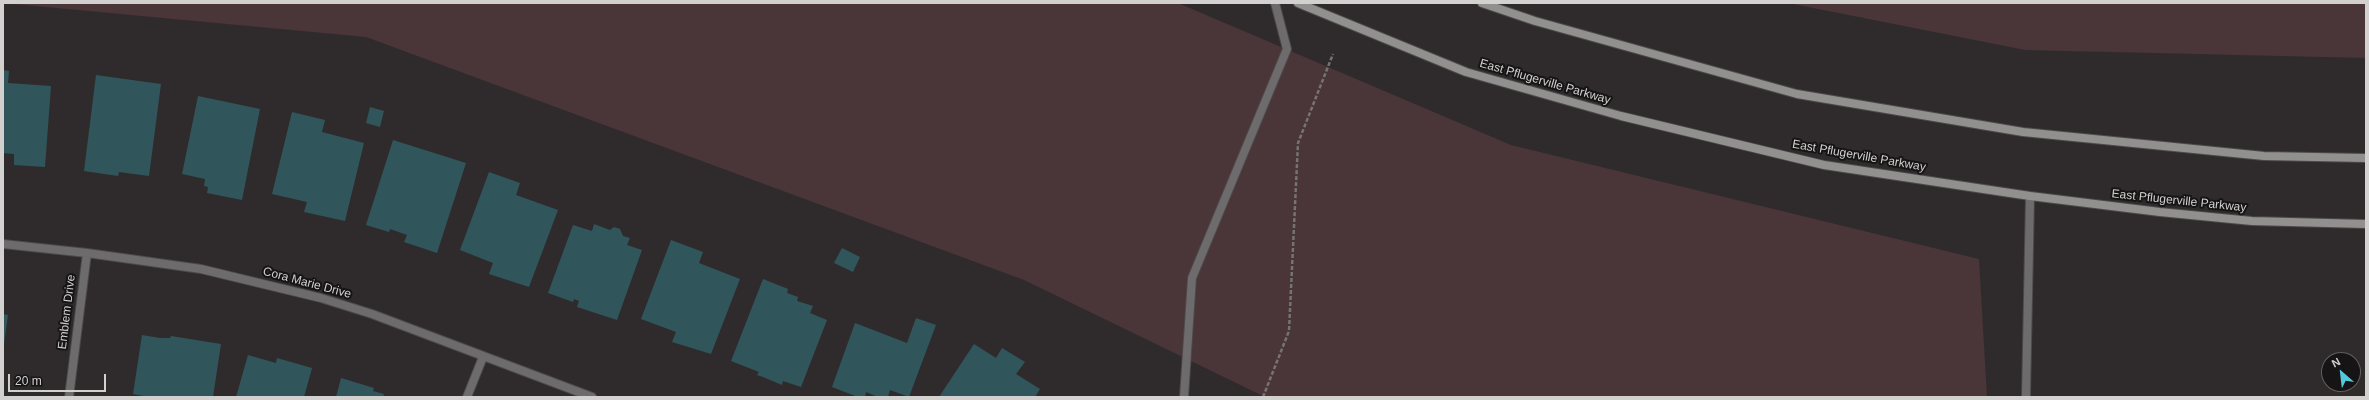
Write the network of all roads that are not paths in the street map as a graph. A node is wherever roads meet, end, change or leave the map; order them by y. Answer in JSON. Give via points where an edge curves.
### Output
{"nodes":[{"id":1,"x":1274,"y":3,"type":"edge"},
{"id":2,"x":1298,"y":3,"type":"edge"},
{"id":3,"x":1482,"y":3,"type":"edge"},
{"id":4,"x":2366,"y":158,"type":"edge"},
{"id":5,"x":2030,"y":196,"type":"junction"},
{"id":6,"x":2366,"y":224,"type":"edge"},
{"id":7,"x":3,"y":244,"type":"edge"},
{"id":8,"x":86,"y":253,"type":"junction"},
{"id":9,"x":483,"y":357,"type":"junction"},
{"id":10,"x":69,"y":397,"type":"edge"},
{"id":11,"x":467,"y":397,"type":"edge"},
{"id":12,"x":592,"y":397,"type":"edge"},
{"id":13,"x":1184,"y":397,"type":"edge"},
{"id":14,"x":2026,"y":397,"type":"edge"}],
"edges":[{"from":1,"to":13,"type":"street","via":[[1287,49],[1192,278]]},
{"from":2,"to":5,"type":"main road","name":"East Pflugerville Parkway","via":[[1466,72],[1621,116],[1824,165]]},
{"from":3,"to":4,"type":"main road","via":[[1536,21],[1797,94],[2023,132],[2264,156]]},
{"from":5,"to":6,"type":"main road","name":"East Pflugerville Parkway","via":[[2252,221]]},
{"from":5,"to":14,"type":"street"},
{"from":7,"to":8,"type":"street","name":"Cora Marie Drive"},
{"from":8,"to":9,"type":"street","name":"Cora Marie Drive","via":[[201,269],[321,298],[372,314]]},
{"from":8,"to":10,"type":"street","name":"Emblem Drive"},
{"from":9,"to":11,"type":"street"},
{"from":9,"to":12,"type":"street","name":"Cora Marie Drive"}]}
